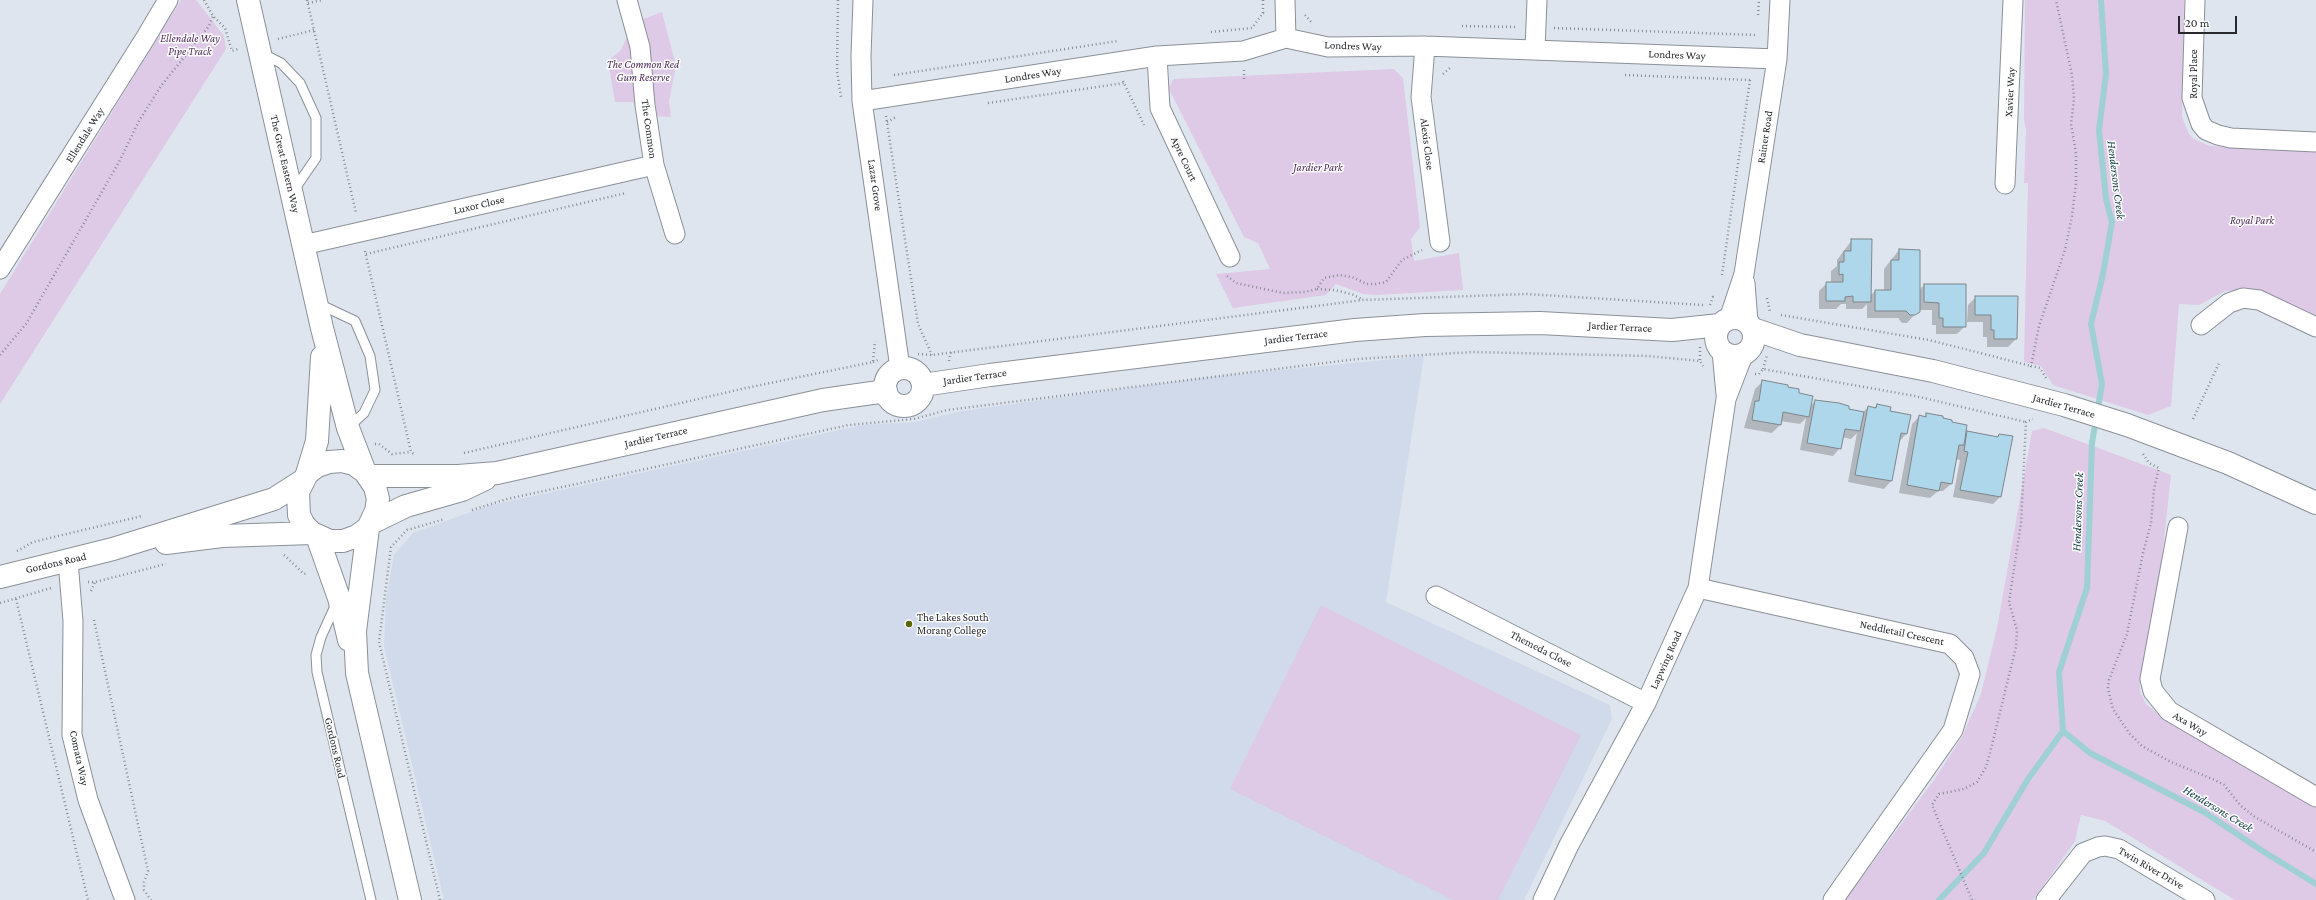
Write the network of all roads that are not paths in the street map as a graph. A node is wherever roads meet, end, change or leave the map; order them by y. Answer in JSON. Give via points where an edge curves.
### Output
{"nodes":[{"id":1,"x":168,"y":0,"type":"edge"},
{"id":2,"x":248,"y":0,"type":"edge"},
{"id":3,"x":627,"y":0,"type":"edge"},
{"id":4,"x":863,"y":0,"type":"edge"},
{"id":5,"x":1285,"y":0,"type":"edge"},
{"id":6,"x":1537,"y":0,"type":"edge"},
{"id":7,"x":1780,"y":0,"type":"edge"},
{"id":8,"x":2013,"y":0,"type":"edge"},
{"id":9,"x":2194,"y":0,"type":"edge"},
{"id":10,"x":1286,"y":38,"type":"junction"},
{"id":11,"x":1425,"y":46,"type":"junction"},
{"id":12,"x":1535,"y":49,"type":"junction"},
{"id":13,"x":260,"y":52,"type":"junction"},
{"id":14,"x":1157,"y":56,"type":"junction"},
{"id":15,"x":1777,"y":59,"type":"junction"},
{"id":16,"x":862,"y":101,"type":"junction"},
{"id":17,"x":2316,"y":142,"type":"edge"},
{"id":18,"x":654,"y":165,"type":"junction"},
{"id":19,"x":2005,"y":184,"type":"dead end"},
{"id":20,"x":292,"y":193,"type":"junction"},
{"id":21,"x":675,"y":234,"type":"dead end"},
{"id":22,"x":1440,"y":242,"type":"road end"},
{"id":23,"x":303,"y":245,"type":"junction"},
{"id":24,"x":1230,"y":257,"type":"road end"},
{"id":25,"x":0,"y":269,"type":"edge"},
{"id":26,"x":316,"y":302,"type":"junction"},
{"id":27,"x":2201,"y":325,"type":"dead end"},
{"id":28,"x":2316,"y":327,"type":"edge"},
{"id":29,"x":322,"y":328,"type":"junction"},
{"id":30,"x":1734,"y":344,"type":"junction"},
{"id":31,"x":900,"y":368,"type":"junction"},
{"id":32,"x":923,"y":385,"type":"junction"},
{"id":33,"x":886,"y":391,"type":"junction"},
{"id":34,"x":351,"y":436,"type":"junction"},
{"id":35,"x":367,"y":474,"type":"junction"},
{"id":36,"x":459,"y":474,"type":"junction"},
{"id":37,"x":304,"y":478,"type":"junction"},
{"id":38,"x":2316,"y":503,"type":"edge"},
{"id":39,"x":370,"y":525,"type":"junction"},
{"id":40,"x":2178,"y":527,"type":"dead end"},
{"id":41,"x":314,"y":534,"type":"junction"},
{"id":42,"x":113,"y":549,"type":"junction"},
{"id":43,"x":68,"y":560,"type":"junction"},
{"id":44,"x":0,"y":577,"type":"edge"},
{"id":45,"x":1698,"y":588,"type":"junction"},
{"id":46,"x":1436,"y":596,"type":"dead end"},
{"id":47,"x":339,"y":598,"type":"junction"},
{"id":48,"x":357,"y":673,"type":"junction"},
{"id":49,"x":1646,"y":703,"type":"junction"},
{"id":50,"x":2316,"y":797,"type":"edge"},
{"id":51,"x":125,"y":900,"type":"edge"},
{"id":52,"x":371,"y":900,"type":"edge"},
{"id":53,"x":410,"y":900,"type":"edge"},
{"id":54,"x":1543,"y":900,"type":"edge"},
{"id":55,"x":1833,"y":900,"type":"edge"},
{"id":56,"x":2046,"y":900,"type":"edge"},
{"id":57,"x":2205,"y":900,"type":"edge"}],
"edges":[{"from":1,"to":25,"type":"street","name":"Ellendale Way"},
{"from":2,"to":13,"type":"street","name":"The Great Eastern Way"},
{"from":3,"to":18,"type":"street","name":"The Common","via":[[640,47]]},
{"from":4,"to":16,"type":"street","name":"Lazar Grove"},
{"from":5,"to":10,"type":"street"},
{"from":6,"to":12,"type":"street"},
{"from":7,"to":15,"type":"street","name":"Rainer Road"},
{"from":8,"to":19,"type":"street","name":"Xavier Way"},
{"from":9,"to":17,"type":"street","name":"Royal Place","via":[[2192,98],[2201,124],[2206,130],[2231,138]]},
{"from":10,"to":11,"type":"street","name":"Londres Way","via":[[1328,47]]},
{"from":10,"to":14,"type":"street","name":"Londres Way","via":[[1243,51]]},
{"from":11,"to":12,"type":"street","name":"Londres Way"},
{"from":11,"to":22,"type":"street","name":"Alexis Close","via":[[1422,97]]},
{"from":12,"to":15,"type":"street","name":"Londres Way"},
{"from":13,"to":20,"type":"street","name":"The Great Eastern Way"},
{"from":13,"to":20,"type":"lane","via":[[281,63],[300,83],[316,118],[316,158]]},
{"from":14,"to":16,"type":"street","name":"Londres Way"},
{"from":14,"to":24,"type":"street","name":"Apre Court","via":[[1160,108]]},
{"from":15,"to":30,"type":"street","name":"Rainer Road"},
{"from":16,"to":31,"type":"street","name":"Lazar Grove"},
{"from":18,"to":21,"type":"street","name":"The Common"},
{"from":18,"to":23,"type":"street","name":"Luxor Close"},
{"from":20,"to":23,"type":"street","name":"The Great Eastern Way"},
{"from":23,"to":26,"type":"street","name":"The Great Eastern Way"},
{"from":26,"to":29,"type":"street","name":"The Great Eastern Way"},
{"from":26,"to":34,"type":"lane","via":[[355,321],[370,356],[375,390]]},
{"from":27,"to":28,"type":"street","via":[[2229,303],[2243,298],[2259,300]]},
{"from":29,"to":34,"type":"street","name":"The Great Eastern Way"},
{"from":29,"to":37,"type":"street","name":"The Great Eastern Way","via":[[317,441]]},
{"from":30,"to":32,"type":"street","name":"Jardier Terrace","via":[[1672,330],[1540,323],[1425,325],[1355,330]]},
{"from":30,"to":38,"type":"street","name":"Jardier Terrace","via":[[1800,345],[1933,371],[2056,403],[2127,425],[2228,463]]},
{"from":30,"to":45,"type":"street","name":"Lapwing Road"},
{"from":31,"to":32,"type":"street","via":[[913,370],[921,377]]},
{"from":31,"to":33,"type":"street","via":[[888,376]]},
{"from":32,"to":33,"type":"street","via":[[918,399],[907,405],[896,404]]},
{"from":33,"to":36,"type":"street","name":"Jardier Terrace","via":[[823,400],[497,473]]},
{"from":34,"to":35,"type":"street","name":"The Great Eastern Way"},
{"from":35,"to":36,"type":"street","name":"Jardier Terrace"},
{"from":35,"to":37,"type":"street","via":[[354,464],[342,461],[323,464]]},
{"from":35,"to":39,"type":"street","via":[[375,487],[378,499]]},
{"from":36,"to":39,"type":"street","name":"Jardier Terrace"},
{"from":37,"to":41,"type":"street","via":[[298,492],[299,515],[304,525]]},
{"from":37,"to":42,"type":"street","name":"Gordons Road","via":[[274,499]]},
{"from":39,"to":41,"type":"street","via":[[357,536],[344,541],[330,541]]},
{"from":39,"to":48,"type":"street","via":[[362,563],[355,630]]},
{"from":40,"to":50,"type":"street","name":"Axa Way","via":[[2150,679],[2153,691],[2169,712]]},
{"from":41,"to":42,"type":"street","name":"Gordons Road","via":[[222,536]]},
{"from":41,"to":47,"type":"street"},
{"from":42,"to":43,"type":"street","name":"Gordons Road"},
{"from":43,"to":44,"type":"street","name":"Gordons Road"},
{"from":43,"to":51,"type":"street","name":"Comata Way","via":[[72,582],[72,735],[88,800]]},
{"from":45,"to":49,"type":"street","name":"Lapwing Road"},
{"from":45,"to":55,"type":"street","name":"Neddletail Crescent","via":[[1950,644],[1964,658],[1970,674],[1953,730]]},
{"from":46,"to":49,"type":"street","name":"Themeda Close"},
{"from":47,"to":48,"type":"street"},
{"from":47,"to":52,"type":"lane","name":"Gordons Road","via":[[321,637],[316,655],[317,672]]},
{"from":48,"to":53,"type":"street"},
{"from":49,"to":54,"type":"street","name":"Lapwing Road","via":[[1569,845]]},
{"from":56,"to":57,"type":"street","name":"Twin River Drive","via":[[2083,853],[2105,846],[2119,849]]}]}
